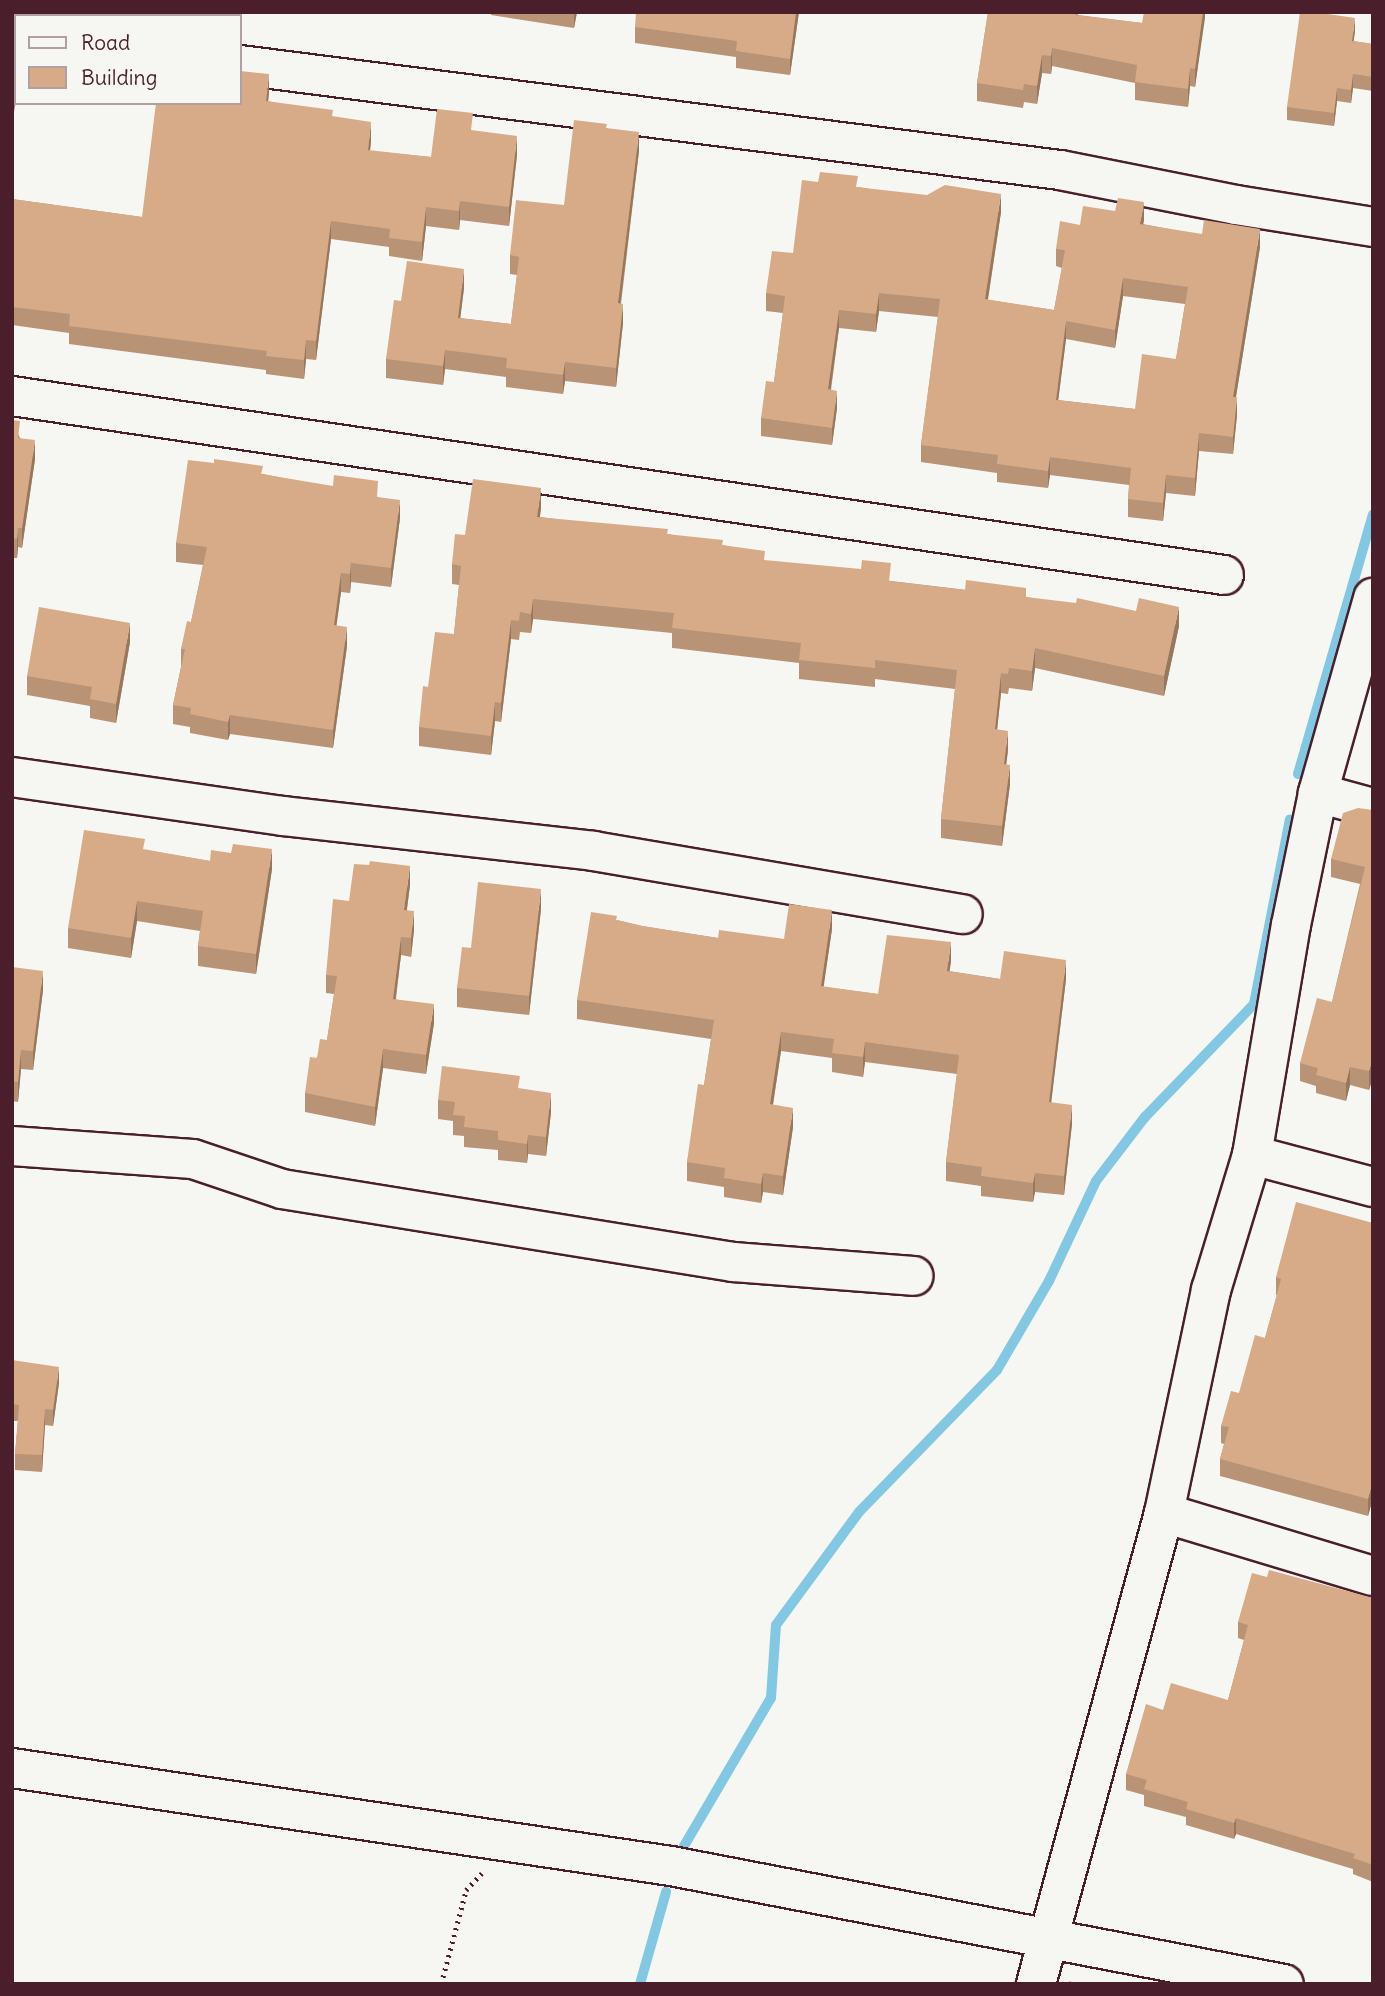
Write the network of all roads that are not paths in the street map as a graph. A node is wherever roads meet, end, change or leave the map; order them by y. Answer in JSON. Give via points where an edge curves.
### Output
{"nodes":[{"id":1,"x":242,"y":65,"type":"edge"},
{"id":2,"x":1373,"y":227,"type":"edge"},
{"id":3,"x":12,"y":396,"type":"edge"},
{"id":4,"x":1224,"y":575,"type":"dead end"},
{"id":5,"x":1373,"y":598,"type":"edge"},
{"id":6,"x":12,"y":777,"type":"edge"},
{"id":7,"x":1318,"y":793,"type":"junction"},
{"id":8,"x":1373,"y":808,"type":"edge"},
{"id":9,"x":963,"y":914,"type":"dead end"},
{"id":10,"x":12,"y":1146,"type":"edge"},
{"id":11,"x":1252,"y":1155,"type":"junction"},
{"id":12,"x":1373,"y":1187,"type":"edge"},
{"id":13,"x":913,"y":1276,"type":"dead end"},
{"id":14,"x":1164,"y":1513,"type":"junction"},
{"id":15,"x":1373,"y":1576,"type":"edge"},
{"id":16,"x":12,"y":1768,"type":"edge"},
{"id":17,"x":1046,"y":1941,"type":"junction"},
{"id":18,"x":1036,"y":1984,"type":"edge"},
{"id":19,"x":1284,"y":1984,"type":"edge"}],
"edges":[{"from":1,"to":2,"type":"street","via":[[1060,170]]},
{"from":3,"to":4,"type":"street"},
{"from":5,"to":7,"type":"street"},
{"from":6,"to":9,"type":"street","via":[[283,816],[593,851]]},
{"from":7,"to":8,"type":"street"},
{"from":7,"to":11,"type":"street"},
{"from":10,"to":13,"type":"street","via":[[193,1159],[282,1189],[733,1262]]},
{"from":11,"to":12,"type":"street"},
{"from":11,"to":14,"type":"street","via":[[1211,1290]]},
{"from":14,"to":15,"type":"street"},
{"from":14,"to":17,"type":"street"},
{"from":16,"to":17,"type":"street","via":[[671,1866]]},
{"from":17,"to":18,"type":"street"},
{"from":17,"to":19,"type":"street"}]}
